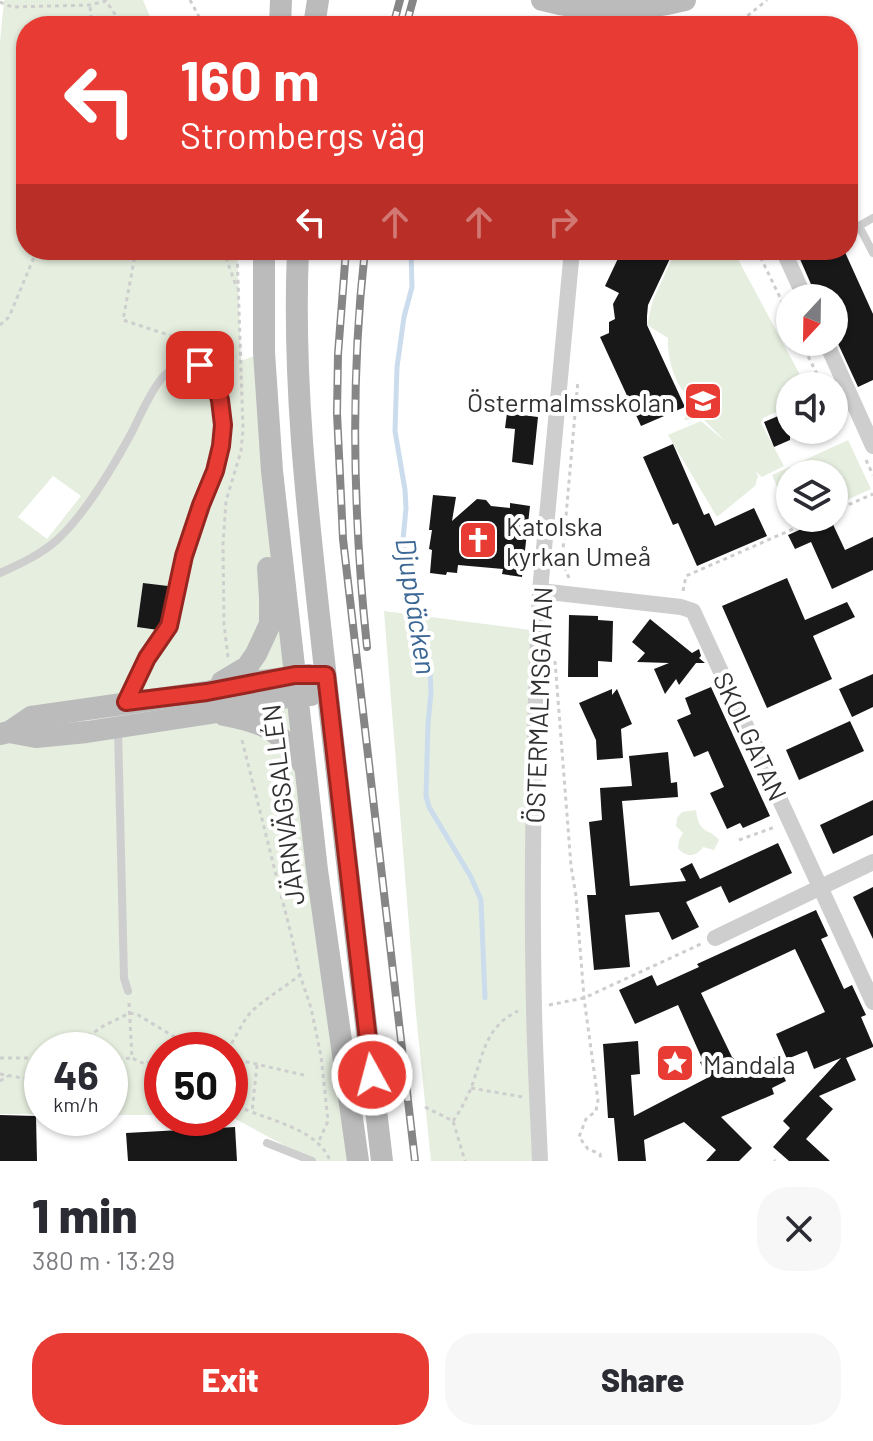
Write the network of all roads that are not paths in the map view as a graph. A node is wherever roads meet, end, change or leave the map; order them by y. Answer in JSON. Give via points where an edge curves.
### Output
{"nodes":[{"id":1,"x":542,"y":0,"type":"edge"},
{"id":2,"x":685,"y":0,"type":"edge"},
{"id":3,"x":873,"y":218,"type":"edge"},
{"id":4,"x":873,"y":253,"type":"edge"},
{"id":5,"x":264,"y":260,"type":"edge"},
{"id":6,"x":298,"y":260,"type":"edge"},
{"id":7,"x":571,"y":260,"type":"edge"},
{"id":8,"x":788,"y":260,"type":"edge"},
{"id":9,"x":799,"y":284,"type":"edge"},
{"id":10,"x":833,"y":356,"type":"edge"},
{"id":11,"x":871,"y":436,"type":"edge"},
{"id":12,"x":272,"y":471,"type":"junction"},
{"id":13,"x":0,"y":573,"type":"edge"},
{"id":14,"x":540,"y":591,"type":"junction"},
{"id":15,"x":296,"y":685,"type":"junction"},
{"id":16,"x":327,"y":685,"type":"junction"},
{"id":17,"x":126,"y":702,"type":"junction"},
{"id":18,"x":209,"y":702,"type":"junction"},
{"id":19,"x":118,"y":727,"type":"junction"},
{"id":20,"x":4,"y":733,"type":"edge"},
{"id":21,"x":306,"y":767,"type":"junction"},
{"id":22,"x":873,"y":862,"type":"edge"},
{"id":23,"x":820,"y":887,"type":"junction"},
{"id":24,"x":715,"y":938,"type":"road end"},
{"id":25,"x":128,"y":991,"type":"road end"},
{"id":26,"x":873,"y":1002,"type":"edge"},
{"id":27,"x":267,"y":1143,"type":"dead end"},
{"id":28,"x":312,"y":1161,"type":"edge"},
{"id":29,"x":358,"y":1161,"type":"edge"},
{"id":30,"x":382,"y":1161,"type":"edge"},
{"id":31,"x":540,"y":1161,"type":"edge"}],
"edges":[{"from":1,"to":2,"type":"main road","via":[[614,10]]},
{"from":3,"to":4,"type":"lane","via":[[859,226]]},
{"from":5,"to":12,"type":"main road","name":"JÄRNVÄGSALLÉN"},
{"from":6,"to":16,"type":"main road","via":[[303,468]]},
{"from":7,"to":14,"type":"street","name":"ÖSTERMALMSGATAN"},
{"from":8,"to":9,"type":"street"},
{"from":10,"to":11,"type":"street"},
{"from":12,"to":15,"type":"main road","name":"JÄRNVÄGSALLÉN"},
{"from":12,"to":18,"type":"main road","via":[[265,544],[270,624],[247,667]]},
{"from":13,"to":17,"type":"lane","via":[[58,539],[113,467],[162,377],[175,367],[200,365],[215,382],[220,400],[221,446],[184,556],[169,626]]},
{"from":14,"to":23,"type":"street","name":"SKOLGATAN","via":[[693,611]]},
{"from":14,"to":31,"type":"street","name":"ÖSTERMALMSGATAN","via":[[534,788]]},
{"from":15,"to":16,"type":"main road"},
{"from":15,"to":18,"type":"main road"},
{"from":15,"to":21,"type":"main road","name":"JÄRNVÄGSALLÉN"},
{"from":16,"to":30,"type":"main road"},
{"from":17,"to":18,"type":"main road"},
{"from":17,"to":19,"type":"lane"},
{"from":17,"to":20,"type":"main road","via":[[31,717]]},
{"from":18,"to":19,"type":"main road"},
{"from":18,"to":21,"type":"main road","via":[[271,729]]},
{"from":19,"to":20,"type":"main road","via":[[36,737]]},
{"from":19,"to":25,"type":"lane"},
{"from":21,"to":29,"type":"main road","name":"JÄRNVÄGSALLÉN"},
{"from":22,"to":23,"type":"street"},
{"from":23,"to":24,"type":"street"},
{"from":23,"to":26,"type":"street","name":"SKOLGATAN"},
{"from":27,"to":28,"type":"lane"}]}
